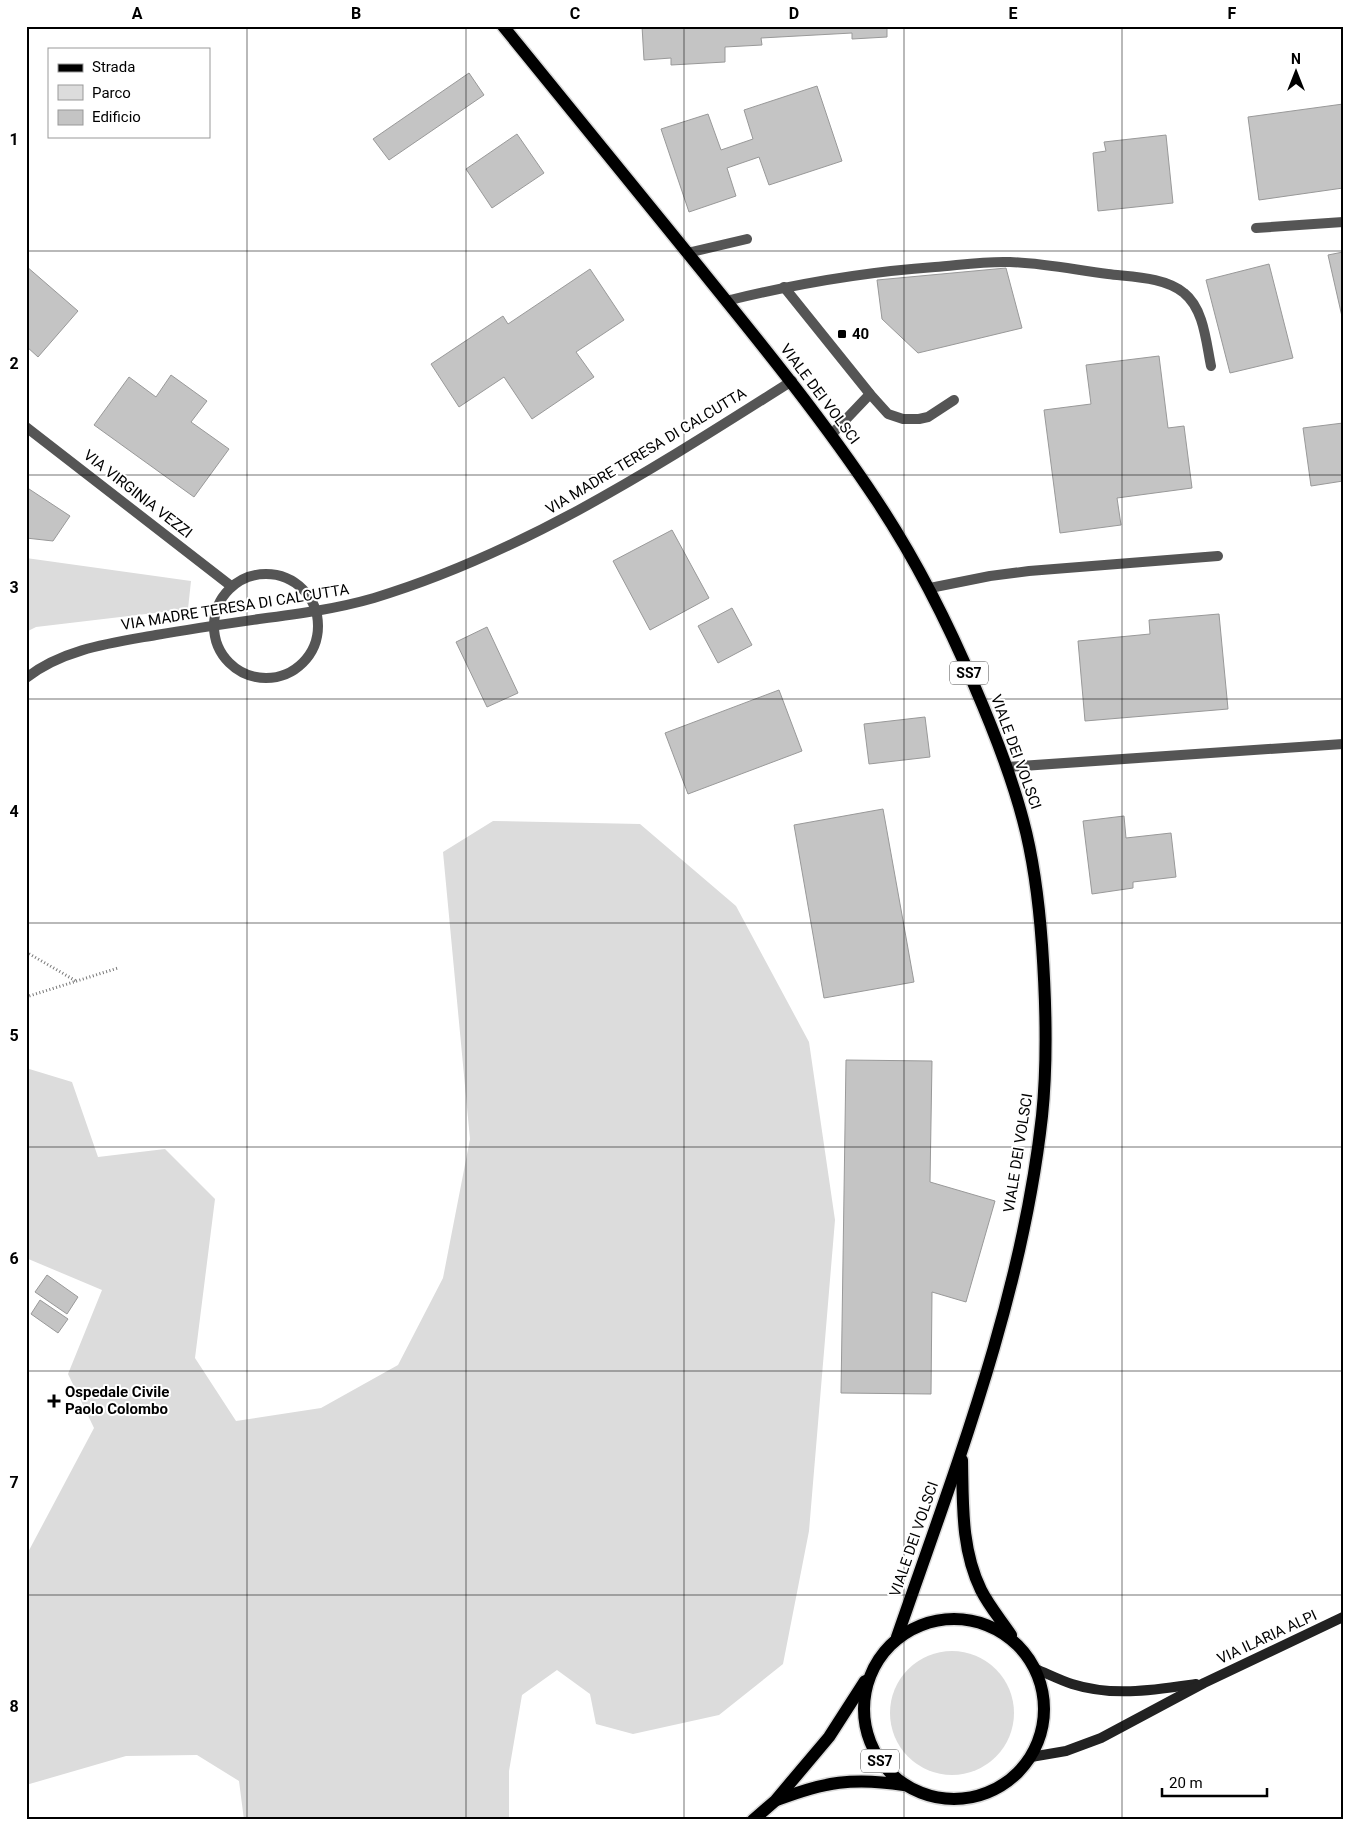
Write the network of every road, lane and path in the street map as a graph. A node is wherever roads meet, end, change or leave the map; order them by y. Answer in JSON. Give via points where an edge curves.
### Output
{"nodes":[{"id":1,"x":503,"y":26,"type":"edge"},
{"id":2,"x":1343,"y":222,"type":"edge"},
{"id":3,"x":1256,"y":228,"type":"dead end"},
{"id":4,"x":747,"y":239,"type":"dead end"},
{"id":5,"x":687,"y":253,"type":"junction"},
{"id":6,"x":784,"y":287,"type":"junction"},
{"id":7,"x":726,"y":301,"type":"junction"},
{"id":8,"x":1211,"y":366,"type":"dead end"},
{"id":9,"x":792,"y":381,"type":"junction"},
{"id":10,"x":870,"y":394,"type":"junction"},
{"id":11,"x":954,"y":400,"type":"dead end"},
{"id":12,"x":26,"y":426,"type":"edge"},
{"id":13,"x":832,"y":435,"type":"junction"},
{"id":14,"x":1218,"y":556,"type":"dead end"},
{"id":15,"x":231,"y":586,"type":"junction"},
{"id":16,"x":930,"y":588,"type":"junction"},
{"id":17,"x":317,"y":611,"type":"junction"},
{"id":18,"x":213,"y":626,"type":"junction"},
{"id":19,"x":26,"y":678,"type":"edge"},
{"id":20,"x":1343,"y":744,"type":"edge"},
{"id":21,"x":1007,"y":767,"type":"junction"},
{"id":22,"x":26,"y":952,"type":"edge"},
{"id":23,"x":118,"y":968,"type":"dead end"},
{"id":24,"x":76,"y":981,"type":"junction"},
{"id":25,"x":26,"y":997,"type":"edge"},
{"id":26,"x":962,"y":1451,"type":"junction"},
{"id":27,"x":1343,"y":1617,"type":"edge"},
{"id":28,"x":897,"y":1637,"type":"junction"},
{"id":29,"x":1017,"y":1643,"type":"junction"},
{"id":30,"x":1036,"y":1669,"type":"junction"},
{"id":31,"x":870,"y":1673,"type":"junction"},
{"id":32,"x":1204,"y":1683,"type":"junction"},
{"id":33,"x":1031,"y":1757,"type":"junction"},
{"id":34,"x":904,"y":1785,"type":"junction"},
{"id":35,"x":775,"y":1801,"type":"junction"},
{"id":36,"x":753,"y":1820,"type":"edge"}],
"edges":[{"from":1,"to":5,"type":"main road","name":"VIALE DEI VOLSCI","number":"SS7"},
{"from":2,"to":3,"type":"street"},
{"from":4,"to":5,"type":"street"},
{"from":5,"to":7,"type":"main road","name":"VIALE DEI VOLSCI","number":"SS7"},
{"from":6,"to":7,"type":"street"},
{"from":6,"to":8,"type":"street","via":[[883,272],[991,262],[1033,264],[1150,280],[1176,287],[1194,304],[1203,326]]},
{"from":6,"to":10,"type":"street"},
{"from":7,"to":9,"type":"main road","name":"VIALE DEI VOLSCI","number":"SS7"},
{"from":9,"to":13,"type":"main road","name":"VIALE DEI VOLSCI","number":"SS7"},
{"from":9,"to":17,"type":"street","name":"VIA MADRE TERESA DI CALCUTTA","via":[[654,468],[528,536],[417,583]]},
{"from":10,"to":11,"type":"street","via":[[888,414],[903,419],[928,416]]},
{"from":10,"to":13,"type":"street"},
{"from":12,"to":15,"type":"street","name":"VIA VIRGINIA VEZZI"},
{"from":13,"to":16,"type":"main road","name":"VIALE DEI VOLSCI","number":"SS7","via":[[880,504]]},
{"from":14,"to":16,"type":"street","via":[[1015,572]]},
{"from":15,"to":17,"type":"street","via":[[246,577],[263,573],[281,575],[297,582]]},
{"from":15,"to":18,"type":"street","via":[[215,611]]},
{"from":16,"to":21,"type":"main road","name":"VIALE DEI VOLSCI","number":"SS7","via":[[966,665]]},
{"from":17,"to":18,"type":"street","name":"VIA MADRE TERESA DI CALCUTTA"},
{"from":17,"to":18,"type":"street","via":[[319,629],[315,647],[305,662],[291,673],[274,678],[256,678],[238,671],[225,659],[216,643]]},
{"from":18,"to":19,"type":"street","name":"VIA MADRE TERESA DI CALCUTTA","via":[[104,644],[64,656]]},
{"from":20,"to":21,"type":"street"},
{"from":21,"to":26,"type":"main road","name":"VIALE DEI VOLSCI","number":"SS7","via":[[1024,822],[1038,904],[1046,1012],[1045,1080],[1032,1181],[1010,1285],[989,1368]]},
{"from":22,"to":24,"type":"path"},
{"from":23,"to":24,"type":"path"},
{"from":24,"to":25,"type":"path"},
{"from":26,"to":28,"type":"main road","name":"VIALE DEI VOLSCI","number":"SS7"},
{"from":26,"to":29,"type":"main road","name":"VIALE DEI VOLSCI","number":"SS7","via":[[965,1537],[970,1562],[982,1591]]},
{"from":27,"to":32,"type":"street","name":"VIA ILARIA ALPI"},
{"from":28,"to":29,"type":"main road","number":"SS7","via":[[920,1625],[954,1618],[971,1619],[996,1628]]},
{"from":28,"to":31,"type":"main road","number":"SS7","via":[[881,1654]]},
{"from":29,"to":30,"type":"main road","number":"SS7"},
{"from":30,"to":32,"type":"street","via":[[1072,1684],[1104,1691],[1141,1692]]},
{"from":30,"to":33,"type":"main road","number":"SS7","via":[[1044,1699],[1042,1729]]},
{"from":31,"to":34,"type":"main road","number":"SS7","via":[[863,1703],[866,1735],[881,1763]]},
{"from":31,"to":35,"type":"main road","via":[[829,1737]]},
{"from":32,"to":33,"type":"street","via":[[1095,1741],[1066,1751]]},
{"from":33,"to":34,"type":"main road","number":"SS7","via":[[1012,1779],[987,1794],[958,1799],[930,1796]]},
{"from":34,"to":35,"type":"main road","via":[[840,1781]]},
{"from":35,"to":36,"type":"main road"}]}
